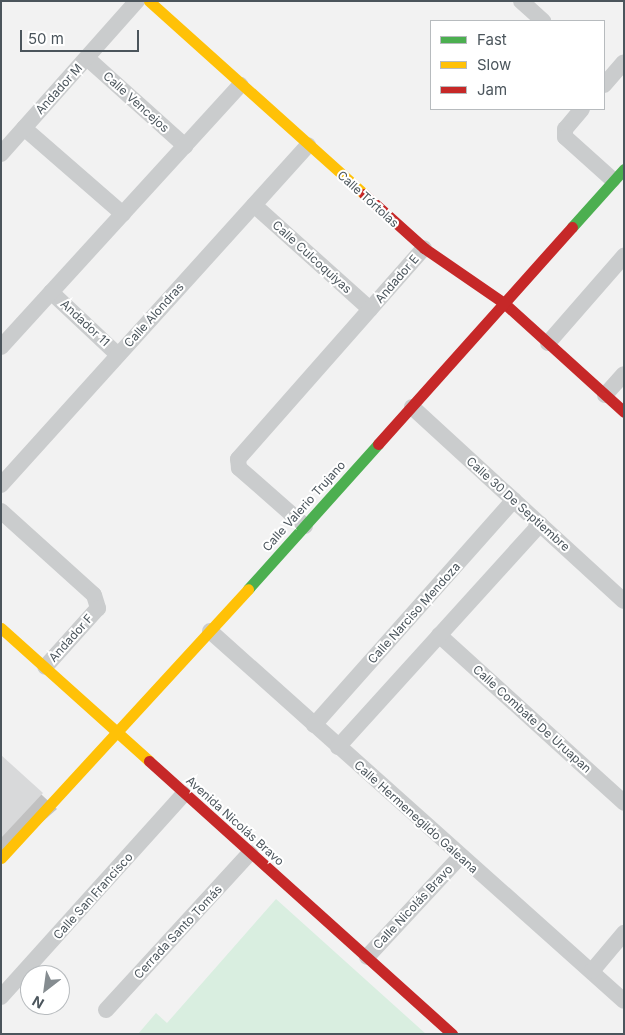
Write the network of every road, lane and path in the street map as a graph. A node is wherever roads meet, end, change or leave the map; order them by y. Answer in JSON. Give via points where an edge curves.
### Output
{"nodes":[{"id":1,"x":136,"y":1,"type":"edge"},
{"id":2,"x":149,"y":1,"type":"edge"},
{"id":3,"x":521,"y":1,"type":"edge"},
{"id":4,"x":542,"y":20,"type":"edge"},
{"id":5,"x":87,"y":58,"type":"junction"},
{"id":6,"x":624,"y":62,"type":"edge"},
{"id":7,"x":605,"y":80,"type":"edge"},
{"id":8,"x":240,"y":85,"type":"junction"},
{"id":9,"x":581,"y":110,"type":"edge"},
{"id":10,"x":24,"y":128,"type":"junction"},
{"id":11,"x":308,"y":145,"type":"junction"},
{"id":12,"x":185,"y":146,"type":"junction"},
{"id":13,"x":1,"y":154,"type":"edge"},
{"id":14,"x":618,"y":174,"type":"edge"},
{"id":15,"x":254,"y":205,"type":"junction"},
{"id":16,"x":123,"y":214,"type":"junction"},
{"id":17,"x":424,"y":248,"type":"junction"},
{"id":18,"x":624,"y":256,"type":"edge"},
{"id":19,"x":51,"y":292,"type":"junction"},
{"id":20,"x":504,"y":303,"type":"junction"},
{"id":21,"x":370,"y":309,"type":"junction"},
{"id":22,"x":548,"y":344,"type":"junction"},
{"id":23,"x":1,"y":347,"type":"edge"},
{"id":24,"x":118,"y":355,"type":"junction"},
{"id":25,"x":624,"y":374,"type":"edge"},
{"id":26,"x":605,"y":395,"type":"junction"},
{"id":27,"x":412,"y":407,"type":"junction"},
{"id":28,"x":624,"y":412,"type":"edge"},
{"id":29,"x":1,"y":485,"type":"edge"},
{"id":30,"x":514,"y":500,"type":"junction"},
{"id":31,"x":1,"y":511,"type":"edge"},
{"id":32,"x":540,"y":524,"type":"junction"},
{"id":33,"x":305,"y":526,"type":"junction"},
{"id":34,"x":624,"y":602,"type":"edge"},
{"id":35,"x":1,"y":628,"type":"edge"},
{"id":36,"x":210,"y":631,"type":"junction"},
{"id":37,"x":439,"y":634,"type":"junction"},
{"id":38,"x":45,"y":667,"type":"junction"},
{"id":39,"x":314,"y":725,"type":"junction"},
{"id":40,"x":118,"y":734,"type":"junction"},
{"id":41,"x":338,"y":747,"type":"junction"},
{"id":42,"x":184,"y":794,"type":"junction"},
{"id":43,"x":624,"y":803,"type":"edge"},
{"id":44,"x":250,"y":853,"type":"junction"},
{"id":45,"x":460,"y":857,"type":"junction"},
{"id":46,"x":1,"y":858,"type":"edge"},
{"id":47,"x":624,"y":933,"type":"edge"},
{"id":48,"x":367,"y":957,"type":"junction"},
{"id":49,"x":592,"y":971,"type":"junction"},
{"id":50,"x":1,"y":997,"type":"edge"},
{"id":51,"x":624,"y":1001,"type":"edge"},
{"id":52,"x":106,"y":1010,"type":"dead end"},
{"id":53,"x":452,"y":1034,"type":"edge"}],
"edges":[{"from":1,"to":5,"type":"street","name":"Andador M"},
{"from":2,"to":8,"type":"street","name":"Calle Tórtolas"},
{"from":3,"to":4,"type":"street"},
{"from":5,"to":10,"type":"street","name":"Andador M"},
{"from":5,"to":12,"type":"street","name":"Calle Vencejos"},
{"from":6,"to":7,"type":"street"},
{"from":8,"to":11,"type":"street","name":"Calle Tórtolas"},
{"from":8,"to":12,"type":"street"},
{"from":9,"to":14,"type":"street","via":[[565,129],[565,138]]},
{"from":10,"to":13,"type":"street","name":"Andador M"},
{"from":10,"to":16,"type":"street"},
{"from":11,"to":15,"type":"street","name":"Calle Alondras"},
{"from":11,"to":17,"type":"street","name":"Calle Tórtolas"},
{"from":12,"to":16,"type":"street"},
{"from":14,"to":20,"type":"street","name":"Calle Valerio Trujano"},
{"from":15,"to":21,"type":"street","name":"Calle Culcoquiyas"},
{"from":15,"to":24,"type":"street","name":"Calle Alondras"},
{"from":16,"to":19,"type":"street"},
{"from":17,"to":20,"type":"street","name":"Calle Tórtolas"},
{"from":17,"to":21,"type":"street","name":"Andador E"},
{"from":18,"to":22,"type":"street"},
{"from":19,"to":23,"type":"street"},
{"from":19,"to":24,"type":"street","name":"Andador 11"},
{"from":20,"to":22,"type":"street","name":"Calle Tórtolas"},
{"from":20,"to":27,"type":"street","name":"Calle Valerio Trujano"},
{"from":21,"to":33,"type":"street","name":"Andador E","via":[[238,459],[239,468]]},
{"from":22,"to":26,"type":"street","name":"Calle Tórtolas"},
{"from":24,"to":29,"type":"street","name":"Calle Alondras"},
{"from":25,"to":26,"type":"street"},
{"from":26,"to":28,"type":"street","name":"Calle Tórtolas"},
{"from":27,"to":30,"type":"street","name":"Calle 30 De Septiembre"},
{"from":27,"to":33,"type":"street","name":"Calle Valerio Trujano"},
{"from":30,"to":32,"type":"street","name":"Calle 30 De Septiembre"},
{"from":30,"to":39,"type":"street","name":"Calle Narciso Mendoza"},
{"from":31,"to":38,"type":"street","name":"Andador F","via":[[94,595],[98,608]]},
{"from":32,"to":34,"type":"street","name":"Calle 30 De Septiembre"},
{"from":32,"to":37,"type":"street"},
{"from":33,"to":36,"type":"street","name":"Calle Valerio Trujano"},
{"from":35,"to":38,"type":"street","name":"Avenida Nicolás Bravo"},
{"from":36,"to":39,"type":"street","name":"Calle Hermenegildo Galeana"},
{"from":36,"to":40,"type":"street","name":"Calle Valerio Trujano"},
{"from":37,"to":41,"type":"street"},
{"from":37,"to":43,"type":"street","name":"Calle Combate De Uruapan"},
{"from":38,"to":40,"type":"street","name":"Avenida Nicolás Bravo"},
{"from":39,"to":41,"type":"street","name":"Calle Hermenegildo Galeana"},
{"from":40,"to":42,"type":"street","name":"Avenida Nicolás Bravo"},
{"from":40,"to":46,"type":"street","name":"Calle Valerio Trujano"},
{"from":41,"to":45,"type":"street","name":"Calle Hermenegildo Galeana"},
{"from":42,"to":44,"type":"street","name":"Avenida Nicolás Bravo"},
{"from":42,"to":50,"type":"street","name":"Calle San Francisco"},
{"from":44,"to":48,"type":"street","name":"Avenida Nicolás Bravo"},
{"from":44,"to":52,"type":"street","name":"Cerrada Santo Tomás"},
{"from":45,"to":48,"type":"street","name":"Calle Nicolás Bravo"},
{"from":45,"to":49,"type":"street","name":"Calle Hermenegildo Galeana"},
{"from":47,"to":49,"type":"street"},
{"from":48,"to":53,"type":"street","name":"Avenida Nicolás Bravo"},
{"from":49,"to":51,"type":"street","name":"Calle Hermenegildo Galeana"}]}
